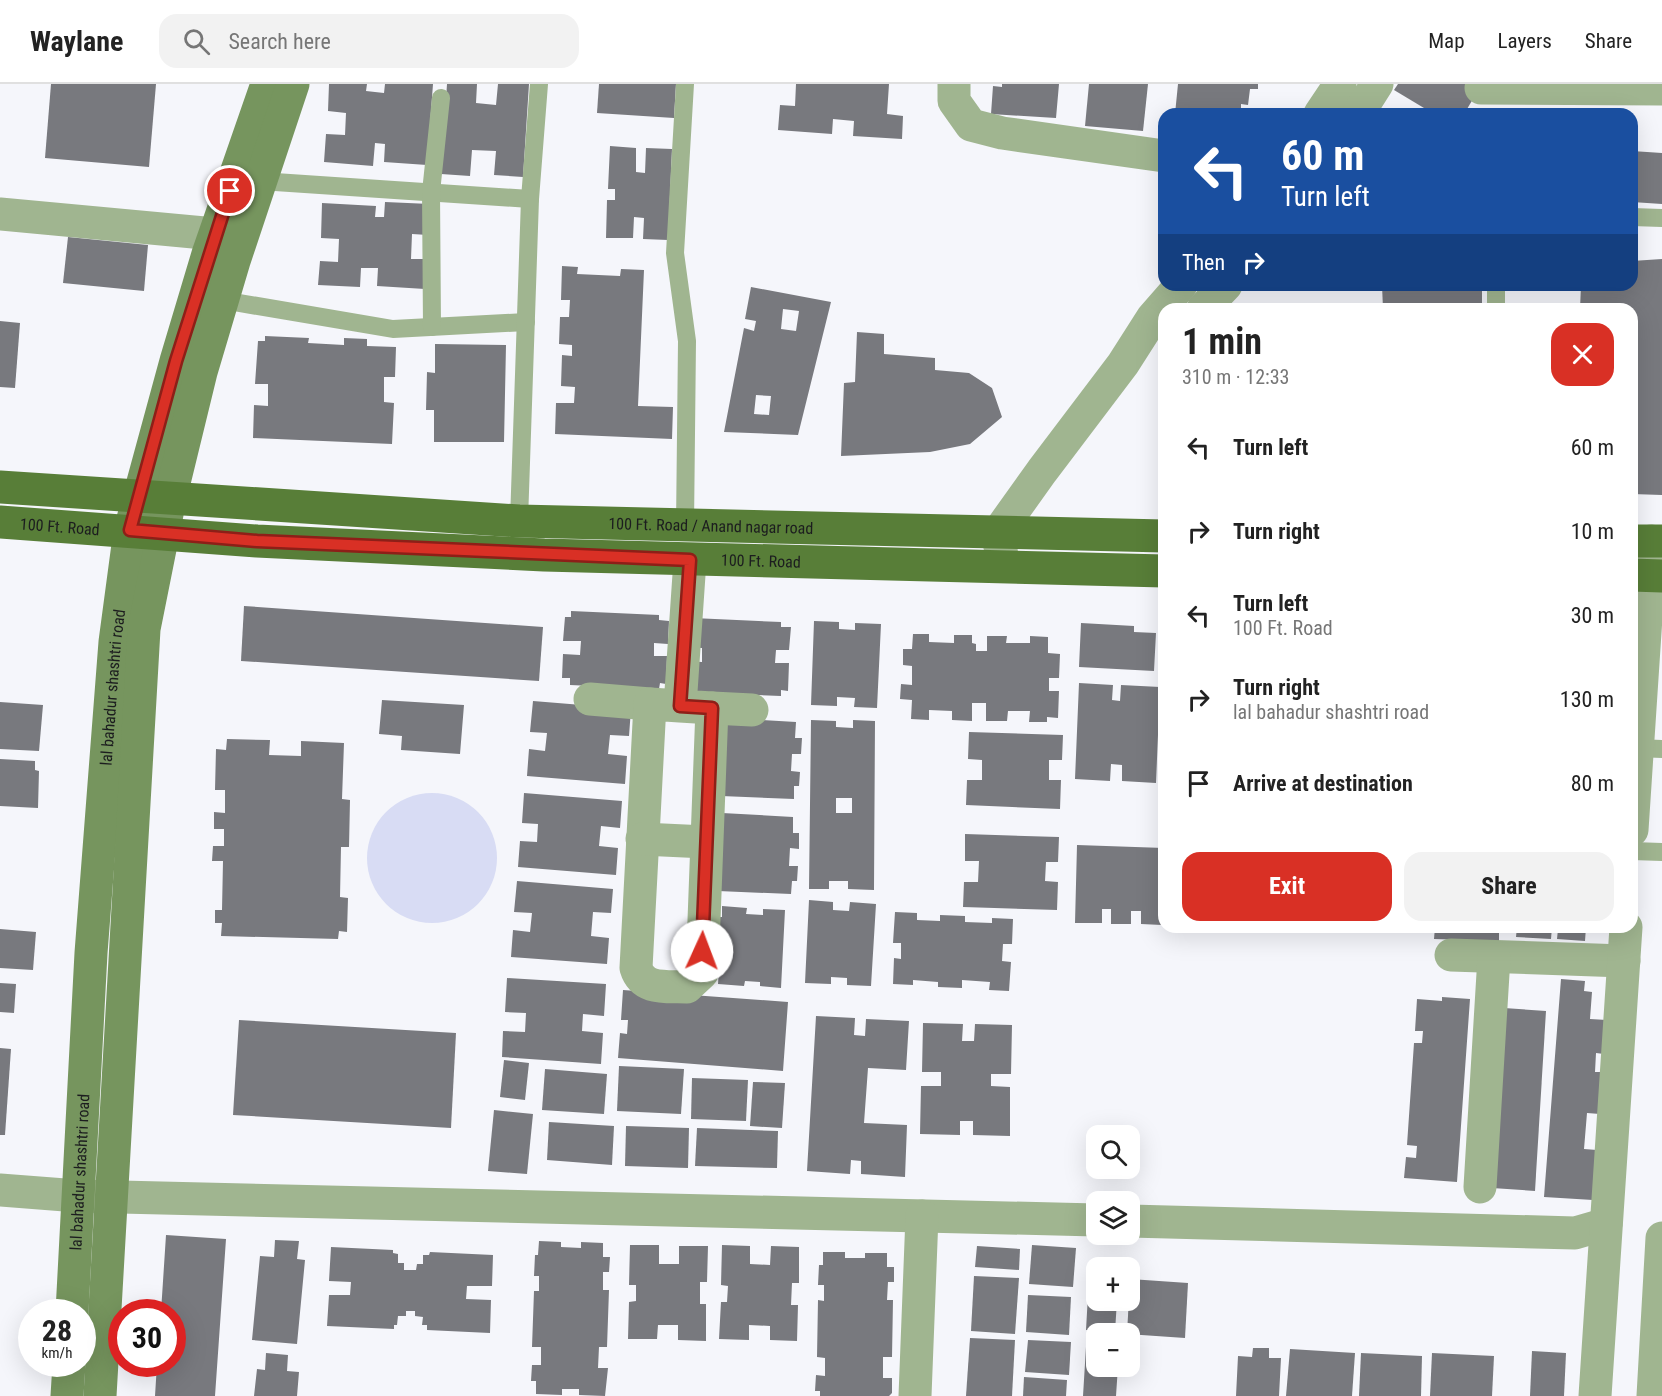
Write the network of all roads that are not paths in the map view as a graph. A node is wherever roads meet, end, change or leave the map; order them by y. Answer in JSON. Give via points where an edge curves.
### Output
{"nodes":[{"id":1,"x":267,"y":84,"type":"edge"},
{"id":2,"x":293,"y":84,"type":"edge"},
{"id":3,"x":539,"y":84,"type":"edge"},
{"id":4,"x":685,"y":84,"type":"edge"},
{"id":5,"x":954,"y":84,"type":"edge"},
{"id":6,"x":1340,"y":84,"type":"edge"},
{"id":7,"x":1377,"y":84,"type":"edge"},
{"id":8,"x":1480,"y":88,"type":"dead end"},
{"id":9,"x":1662,"y":89,"type":"edge"},
{"id":10,"x":441,"y":98,"type":"dead end"},
{"id":11,"x":1324,"y":108,"type":"edge"},
{"id":12,"x":1362,"y":108,"type":"edge"},
{"id":13,"x":1158,"y":155,"type":"edge"},
{"id":14,"x":260,"y":181,"type":"junction"},
{"id":15,"x":430,"y":192,"type":"junction"},
{"id":16,"x":530,"y":199,"type":"junction"},
{"id":17,"x":0,"y":213,"type":"edge"},
{"id":18,"x":1638,"y":217,"type":"edge"},
{"id":19,"x":1662,"y":218,"type":"edge"},
{"id":20,"x":215,"y":234,"type":"junction"},
{"id":21,"x":1176,"y":291,"type":"edge"},
{"id":22,"x":1220,"y":291,"type":"edge"},
{"id":23,"x":222,"y":300,"type":"junction"},
{"id":24,"x":1165,"y":303,"type":"edge"},
{"id":25,"x":1209,"y":303,"type":"edge"},
{"id":26,"x":1158,"y":311,"type":"edge"},
{"id":27,"x":526,"y":322,"type":"junction"},
{"id":28,"x":432,"y":327,"type":"junction"},
{"id":29,"x":1158,"y":348,"type":"edge"},
{"id":30,"x":1123,"y":364,"type":"junction"},
{"id":31,"x":0,"y":487,"type":"edge"},
{"id":32,"x":155,"y":498,"type":"junction"},
{"id":33,"x":519,"y":521,"type":"junction"},
{"id":34,"x":0,"y":522,"type":"edge"},
{"id":35,"x":685,"y":526,"type":"junction"},
{"id":36,"x":130,"y":530,"type":"junction"},
{"id":37,"x":163,"y":533,"type":"junction"},
{"id":38,"x":998,"y":534,"type":"junction"},
{"id":39,"x":1158,"y":536,"type":"edge"},
{"id":40,"x":1648,"y":541,"type":"edge"},
{"id":41,"x":690,"y":560,"type":"junction"},
{"id":42,"x":1005,"y":568,"type":"junction"},
{"id":43,"x":1158,"y":571,"type":"edge"},
{"id":44,"x":1648,"y":576,"type":"edge"},
{"id":45,"x":590,"y":699,"type":"dead end"},
{"id":46,"x":665,"y":705,"type":"junction"},
{"id":47,"x":712,"y":708,"type":"junction"},
{"id":48,"x":752,"y":710,"type":"dead end"},
{"id":49,"x":1650,"y":748,"type":"edge"},
{"id":50,"x":1638,"y":803,"type":"edge"},
{"id":51,"x":642,"y":839,"type":"junction"},
{"id":52,"x":706,"y":842,"type":"junction"},
{"id":53,"x":1638,"y":851,"type":"edge"},
{"id":54,"x":1662,"y":852,"type":"edge"},
{"id":55,"x":1626,"y":933,"type":"edge"},
{"id":56,"x":1451,"y":955,"type":"dead end"},
{"id":57,"x":1494,"y":957,"type":"junction"},
{"id":58,"x":1624,"y":961,"type":"junction"},
{"id":59,"x":1480,"y":1187,"type":"dead end"},
{"id":60,"x":0,"y":1190,"type":"edge"},
{"id":61,"x":78,"y":1196,"type":"junction"},
{"id":62,"x":111,"y":1196,"type":"junction"},
{"id":63,"x":922,"y":1216,"type":"junction"},
{"id":64,"x":1086,"y":1220,"type":"edge"},
{"id":65,"x":1140,"y":1221,"type":"edge"},
{"id":66,"x":1606,"y":1224,"type":"junction"},
{"id":67,"x":1662,"y":1238,"type":"edge"},
{"id":68,"x":1662,"y":1247,"type":"edge"},
{"id":69,"x":73,"y":1299,"type":"edge"},
{"id":70,"x":1660,"y":1311,"type":"edge"},
{"id":71,"x":68,"y":1377,"type":"edge"},
{"id":72,"x":67,"y":1396,"type":"edge"},
{"id":73,"x":100,"y":1396,"type":"edge"},
{"id":74,"x":915,"y":1396,"type":"edge"},
{"id":75,"x":1595,"y":1396,"type":"edge"},
{"id":76,"x":1653,"y":1396,"type":"edge"}],
"edges":[{"from":1,"to":20,"type":"main road","name":"lal bahadur shashtri road"},
{"from":2,"to":14,"type":"main road"},
{"from":3,"to":16,"type":"lane"},
{"from":4,"to":35,"type":"lane","via":[[675,253],[687,341]]},
{"from":5,"to":13,"type":"street","via":[[954,101],[971,125]]},
{"from":6,"to":11,"type":"street"},
{"from":7,"to":12,"type":"street"},
{"from":8,"to":9,"type":"street"},
{"from":10,"to":15,"type":"lane"},
{"from":14,"to":15,"type":"lane"},
{"from":14,"to":23,"type":"main road"},
{"from":15,"to":16,"type":"lane"},
{"from":15,"to":28,"type":"lane"},
{"from":16,"to":27,"type":"lane"},
{"from":17,"to":20,"type":"street"},
{"from":18,"to":19,"type":"lane"},
{"from":20,"to":32,"type":"main road","name":"lal bahadur shashtri road","via":[[176,361]]},
{"from":21,"to":24,"type":"street"},
{"from":22,"to":25,"type":"street"},
{"from":23,"to":28,"type":"lane","via":[[393,329]]},
{"from":23,"to":32,"type":"main road"},
{"from":26,"to":30,"type":"street"},
{"from":27,"to":28,"type":"lane"},
{"from":27,"to":33,"type":"lane"},
{"from":29,"to":30,"type":"street"},
{"from":30,"to":38,"type":"street"},
{"from":31,"to":32,"type":"main road"},
{"from":32,"to":33,"type":"main road","name":"100 Ft. Road / Anand nagar road"},
{"from":32,"to":36,"type":"main road","name":"lal bahadur shashtri road"},
{"from":32,"to":37,"type":"main road"},
{"from":33,"to":35,"type":"main road","name":"100 Ft. Road / Anand nagar road"},
{"from":34,"to":36,"type":"main road","name":"100 Ft. Road"},
{"from":35,"to":38,"type":"main road","name":"100 Ft. Road / Anand nagar road"},
{"from":36,"to":37,"type":"main road","name":"100 Ft. Road"},
{"from":36,"to":61,"type":"main road","name":"lal bahadur shashtri road","via":[[113,666],[91,953]]},
{"from":37,"to":41,"type":"main road","name":"100 Ft. Road","via":[[257,541]]},
{"from":37,"to":62,"type":"main road","via":[[144,629]]},
{"from":38,"to":39,"type":"main road","name":"100 Ft. Road / Anand nagar road"},
{"from":38,"to":42,"type":"street"},
{"from":40,"to":44,"type":"street"},
{"from":41,"to":42,"type":"main road","name":"100 Ft. Road"},
{"from":41,"to":46,"type":"street"},
{"from":42,"to":43,"type":"main road","name":"100 Ft. Road"},
{"from":44,"to":49,"type":"street"},
{"from":45,"to":46,"type":"street"},
{"from":46,"to":47,"type":"street"},
{"from":46,"to":51,"type":"street"},
{"from":47,"to":48,"type":"street"},
{"from":47,"to":52,"type":"street"},
{"from":49,"to":50,"type":"street"},
{"from":51,"to":52,"type":"street"},
{"from":51,"to":52,"type":"street","via":[[636,968],[639,978],[649,985],[687,987],[702,973]]},
{"from":53,"to":54,"type":"lane"},
{"from":55,"to":58,"type":"street"},
{"from":56,"to":57,"type":"street"},
{"from":57,"to":58,"type":"street"},
{"from":57,"to":59,"type":"street"},
{"from":58,"to":66,"type":"street"},
{"from":60,"to":61,"type":"street"},
{"from":61,"to":62,"type":"street"},
{"from":61,"to":69,"type":"main road","name":"lal bahadur shashtri road"},
{"from":62,"to":63,"type":"street"},
{"from":62,"to":73,"type":"main road"},
{"from":63,"to":64,"type":"street"},
{"from":63,"to":74,"type":"street"},
{"from":65,"to":66,"type":"street","via":[[1575,1233]]},
{"from":66,"to":75,"type":"street"},
{"from":67,"to":68,"type":"street"},
{"from":68,"to":70,"type":"street"},
{"from":70,"to":76,"type":"street"},
{"from":71,"to":72,"type":"main road"}]}
